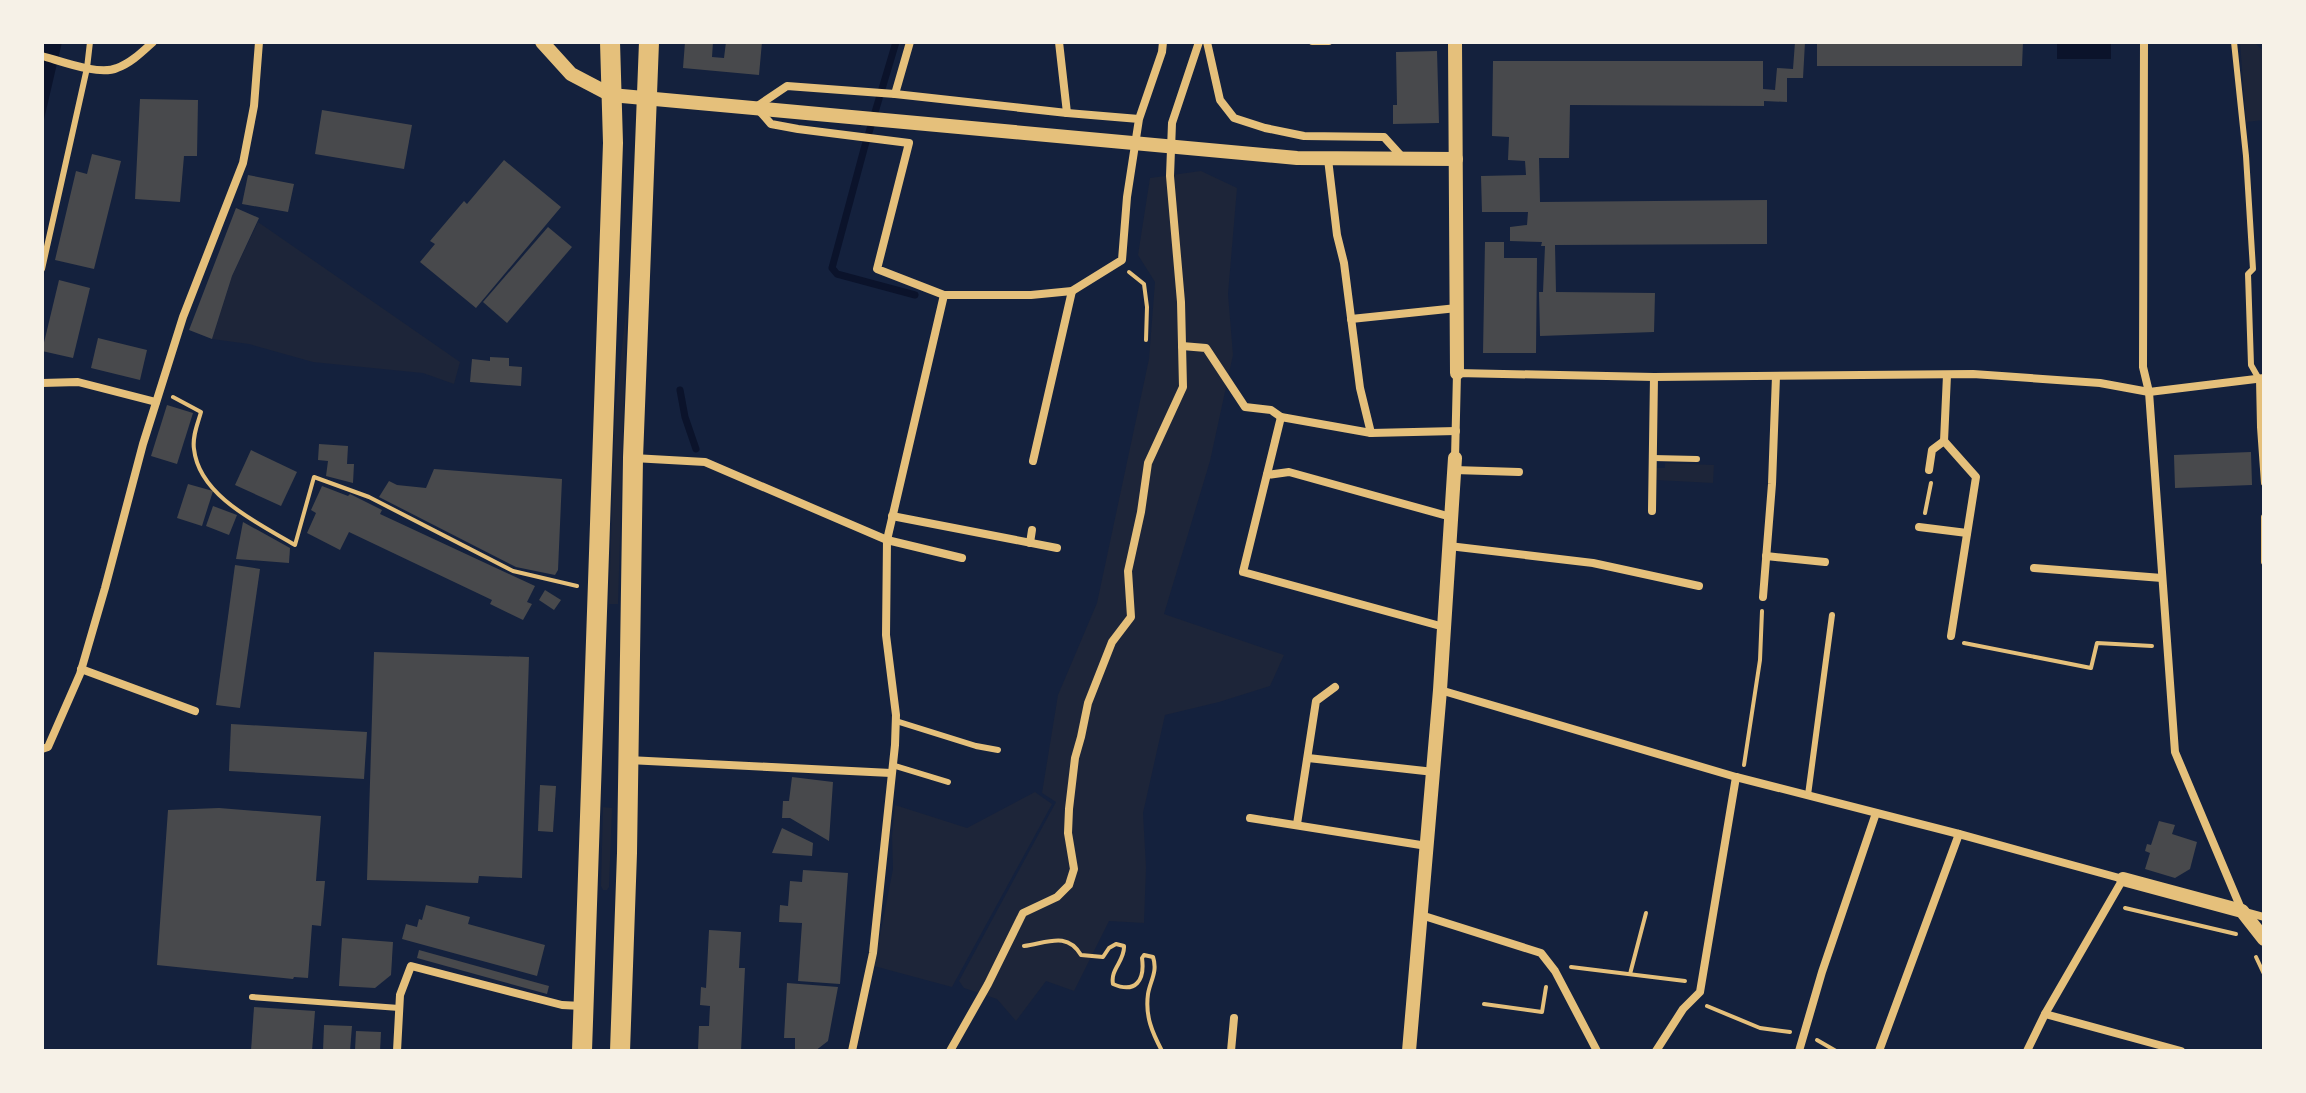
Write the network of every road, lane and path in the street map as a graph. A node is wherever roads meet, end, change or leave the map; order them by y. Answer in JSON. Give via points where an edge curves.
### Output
{"nodes":[{"id":1,"x":90,"y":42,"type":"edge"},
{"id":2,"x":153,"y":42,"type":"edge"},
{"id":3,"x":259,"y":42,"type":"edge"},
{"id":4,"x":542,"y":42,"type":"edge"},
{"id":5,"x":610,"y":42,"type":"edge"},
{"id":6,"x":649,"y":42,"type":"edge"},
{"id":7,"x":910,"y":42,"type":"edge"},
{"id":8,"x":1059,"y":42,"type":"edge"},
{"id":9,"x":1163,"y":42,"type":"edge"},
{"id":10,"x":1199,"y":42,"type":"edge"},
{"id":11,"x":1207,"y":42,"type":"edge"},
{"id":12,"x":1312,"y":42,"type":"edge"},
{"id":13,"x":1329,"y":42,"type":"edge"},
{"id":14,"x":1455,"y":42,"type":"edge"},
{"id":15,"x":2144,"y":42,"type":"edge"},
{"id":16,"x":2234,"y":42,"type":"edge"},
{"id":17,"x":42,"y":56,"type":"edge"},
{"id":18,"x":82,"y":66,"type":"junction"},
{"id":19,"x":895,"y":94,"type":"junction"},
{"id":20,"x":611,"y":95,"type":"junction"},
{"id":21,"x":646,"y":98,"type":"junction"},
{"id":22,"x":756,"y":107,"type":"junction"},
{"id":23,"x":1067,"y":113,"type":"junction"},
{"id":24,"x":1139,"y":119,"type":"junction"},
{"id":25,"x":1404,"y":158,"type":"junction"},
{"id":26,"x":1328,"y":159,"type":"junction"},
{"id":27,"x":1456,"y":159,"type":"junction"},
{"id":28,"x":1119,"y":262,"type":"junction"},
{"id":29,"x":42,"y":269,"type":"edge"},
{"id":30,"x":1072,"y":291,"type":"junction"},
{"id":31,"x":944,"y":295,"type":"junction"},
{"id":32,"x":1457,"y":308,"type":"junction"},
{"id":33,"x":1351,"y":319,"type":"junction"},
{"id":34,"x":1146,"y":340,"type":"dead end"},
{"id":35,"x":1182,"y":346,"type":"junction"},
{"id":36,"x":1457,"y":373,"type":"junction"},
{"id":37,"x":1947,"y":375,"type":"junction"},
{"id":38,"x":1776,"y":376,"type":"junction"},
{"id":39,"x":1654,"y":377,"type":"junction"},
{"id":40,"x":2262,"y":378,"type":"edge"},
{"id":41,"x":42,"y":383,"type":"edge"},
{"id":42,"x":160,"y":391,"type":"junction"},
{"id":43,"x":2149,"y":392,"type":"junction"},
{"id":44,"x":156,"y":402,"type":"junction"},
{"id":45,"x":1281,"y":417,"type":"junction"},
{"id":46,"x":1456,"y":431,"type":"junction"},
{"id":47,"x":1371,"y":433,"type":"junction"},
{"id":48,"x":1944,"y":441,"type":"junction"},
{"id":49,"x":633,"y":458,"type":"junction"},
{"id":50,"x":1653,"y":458,"type":"junction"},
{"id":51,"x":1697,"y":459,"type":"dead end"},
{"id":52,"x":1033,"y":461,"type":"dead end"},
{"id":53,"x":1455,"y":464,"type":"junction"},
{"id":54,"x":1929,"y":470,"type":"joint"},
{"id":55,"x":1519,"y":472,"type":"dead end"},
{"id":56,"x":1267,"y":475,"type":"junction"},
{"id":57,"x":2264,"y":483,"type":"edge"},
{"id":58,"x":1652,"y":511,"type":"dead end"},
{"id":59,"x":892,"y":516,"type":"junction"},
{"id":60,"x":1451,"y":517,"type":"junction"},
{"id":61,"x":2264,"y":517,"type":"edge"},
{"id":62,"x":1922,"y":527,"type":"joint"},
{"id":63,"x":1032,"y":530,"type":"dead end"},
{"id":64,"x":1967,"y":533,"type":"junction"},
{"id":65,"x":887,"y":540,"type":"junction"},
{"id":66,"x":1030,"y":543,"type":"junction"},
{"id":67,"x":1449,"y":546,"type":"junction"},
{"id":68,"x":1057,"y":548,"type":"dead end"},
{"id":69,"x":1766,"y":556,"type":"junction"},
{"id":70,"x":962,"y":558,"type":"dead end"},
{"id":71,"x":1825,"y":562,"type":"dead end"},
{"id":72,"x":2264,"y":562,"type":"edge"},
{"id":73,"x":2034,"y":568,"type":"dead end"},
{"id":74,"x":2162,"y":578,"type":"junction"},
{"id":75,"x":1699,"y":586,"type":"dead end"},
{"id":76,"x":598,"y":590,"type":"junction"},
{"id":77,"x":1763,"y":597,"type":"joint"},
{"id":78,"x":1832,"y":615,"type":"dead end"},
{"id":79,"x":1444,"y":627,"type":"junction"},
{"id":80,"x":1951,"y":636,"type":"joint"},
{"id":81,"x":2167,"y":647,"type":"junction"},
{"id":82,"x":81,"y":669,"type":"junction"},
{"id":83,"x":1335,"y":687,"type":"dead end"},
{"id":84,"x":1440,"y":690,"type":"junction"},
{"id":85,"x":195,"y":711,"type":"dead end"},
{"id":86,"x":896,"y":721,"type":"junction"},
{"id":87,"x":42,"y":749,"type":"edge"},
{"id":88,"x":998,"y":750,"type":"dead end"},
{"id":89,"x":1308,"y":758,"type":"junction"},
{"id":90,"x":628,"y":760,"type":"junction"},
{"id":91,"x":892,"y":769,"type":"junction"},
{"id":92,"x":1434,"y":772,"type":"junction"},
{"id":93,"x":1739,"y":778,"type":"junction"},
{"id":94,"x":948,"y":782,"type":"dead end"},
{"id":95,"x":1808,"y":795,"type":"junction"},
{"id":96,"x":1876,"y":813,"type":"junction"},
{"id":97,"x":1250,"y":818,"type":"dead end"},
{"id":98,"x":1297,"y":824,"type":"junction"},
{"id":99,"x":1959,"y":834,"type":"junction"},
{"id":100,"x":1427,"y":846,"type":"junction"},
{"id":101,"x":2123,"y":879,"type":"junction"},
{"id":102,"x":2125,"y":908,"type":"dead end"},
{"id":103,"x":2242,"y":911,"type":"junction"},
{"id":104,"x":1646,"y":913,"type":"dead end"},
{"id":105,"x":1421,"y":915,"type":"junction"},
{"id":106,"x":2264,"y":917,"type":"edge"},
{"id":107,"x":2240,"y":935,"type":"dead end"},
{"id":108,"x":1010,"y":939,"type":"junction"},
{"id":109,"x":2264,"y":939,"type":"edge"},
{"id":110,"x":2254,"y":952,"type":"dead end"},
{"id":111,"x":1550,"y":964,"type":"junction"},
{"id":112,"x":1630,"y":974,"type":"junction"},
{"id":113,"x":2264,"y":974,"type":"edge"},
{"id":114,"x":252,"y":997,"type":"dead end"},
{"id":115,"x":1693,"y":999,"type":"junction"},
{"id":116,"x":1484,"y":1004,"type":"dead end"},
{"id":117,"x":583,"y":1006,"type":"junction"},
{"id":118,"x":399,"y":1008,"type":"junction"},
{"id":119,"x":2045,"y":1014,"type":"junction"},
{"id":120,"x":1234,"y":1018,"type":"dead end"},
{"id":121,"x":1804,"y":1035,"type":"junction"},
{"id":122,"x":397,"y":1051,"type":"edge"},
{"id":123,"x":582,"y":1051,"type":"edge"},
{"id":124,"x":620,"y":1051,"type":"edge"},
{"id":125,"x":852,"y":1051,"type":"edge"},
{"id":126,"x":950,"y":1051,"type":"edge"},
{"id":127,"x":1162,"y":1051,"type":"edge"},
{"id":128,"x":1231,"y":1051,"type":"edge"},
{"id":129,"x":1409,"y":1051,"type":"edge"},
{"id":130,"x":1597,"y":1051,"type":"edge"},
{"id":131,"x":1656,"y":1051,"type":"edge"},
{"id":132,"x":1799,"y":1051,"type":"edge"},
{"id":133,"x":1836,"y":1051,"type":"edge"},
{"id":134,"x":1879,"y":1051,"type":"edge"},
{"id":135,"x":2027,"y":1051,"type":"edge"},
{"id":136,"x":2181,"y":1051,"type":"edge"}],
"edges":[{"from":1,"to":18,"type":"lane"},
{"from":2,"to":18,"type":"street","via":[[114,70]]},
{"from":3,"to":42,"type":"street","via":[[243,163]]},
{"from":4,"to":20,"type":"street","via":[[571,74]]},
{"from":5,"to":20,"type":"main road"},
{"from":6,"to":21,"type":"main road"},
{"from":7,"to":19,"type":"street"},
{"from":8,"to":23,"type":"street"},
{"from":9,"to":24,"type":"street"},
{"from":10,"to":35,"type":"street","via":[[1172,123],[1170,176]]},
{"from":11,"to":25,"type":"street","via":[[1220,100],[1234,118],[1304,136],[1384,137]]},
{"from":12,"to":13,"type":"lane"},
{"from":14,"to":27,"type":"street"},
{"from":15,"to":43,"type":"street","via":[[2143,367]]},
{"from":16,"to":40,"type":"lane","via":[[2253,269],[2248,274],[2251,365]]},
{"from":17,"to":18,"type":"street"},
{"from":18,"to":29,"type":"lane"},
{"from":19,"to":22,"type":"street","via":[[787,86]]},
{"from":19,"to":23,"type":"street"},
{"from":20,"to":21,"type":"street"},
{"from":20,"to":76,"type":"main road"},
{"from":21,"to":22,"type":"street"},
{"from":21,"to":49,"type":"main road"},
{"from":22,"to":26,"type":"street"},
{"from":22,"to":31,"type":"street","via":[[771,124],[909,143],[877,269]]},
{"from":23,"to":24,"type":"street"},
{"from":24,"to":28,"type":"street"},
{"from":25,"to":26,"type":"street"},
{"from":25,"to":27,"type":"street"},
{"from":26,"to":33,"type":"street"},
{"from":27,"to":32,"type":"street"},
{"from":28,"to":30,"type":"street"},
{"from":28,"to":34,"type":"path","via":[[1144,284]]},
{"from":30,"to":31,"type":"street"},
{"from":30,"to":52,"type":"street"},
{"from":31,"to":59,"type":"street"},
{"from":32,"to":33,"type":"street"},
{"from":32,"to":36,"type":"street"},
{"from":33,"to":47,"type":"street"},
{"from":35,"to":45,"type":"street","via":[[1206,348],[1245,407],[1271,410]]},
{"from":35,"to":108,"type":"street","via":[[1183,387],[1148,463],[1128,571],[1131,617],[1102,664],[1075,758],[1068,833],[1074,869],[1069,885],[1057,897],[1023,913]]},
{"from":36,"to":39,"type":"street"},
{"from":36,"to":46,"type":"street"},
{"from":37,"to":38,"type":"street"},
{"from":37,"to":43,"type":"street","via":[[2100,383]]},
{"from":37,"to":48,"type":"street"},
{"from":38,"to":39,"type":"street"},
{"from":38,"to":69,"type":"street"},
{"from":39,"to":50,"type":"street"},
{"from":40,"to":43,"type":"street"},
{"from":40,"to":57,"type":"lane"},
{"from":41,"to":44,"type":"street","via":[[78,382]]},
{"from":42,"to":44,"type":"street"},
{"from":42,"to":76,"type":"path","via":[[201,412],[193,447],[200,473],[236,511],[295,545],[314,477],[369,497],[513,571]]},
{"from":43,"to":74,"type":"street"},
{"from":44,"to":82,"type":"street"},
{"from":45,"to":47,"type":"street"},
{"from":45,"to":56,"type":"street"},
{"from":46,"to":47,"type":"street"},
{"from":46,"to":53,"type":"street"},
{"from":48,"to":54,"type":"street","via":[[1932,450]]},
{"from":48,"to":64,"type":"street","via":[[1976,477]]},
{"from":49,"to":65,"type":"street","via":[[705,462]]},
{"from":49,"to":90,"type":"main road"},
{"from":50,"to":51,"type":"lane"},
{"from":50,"to":58,"type":"street"},
{"from":53,"to":55,"type":"street"},
{"from":53,"to":60,"type":"street"},
{"from":54,"to":62,"type":"path","via":[[1930,496]]},
{"from":56,"to":60,"type":"street","via":[[1289,472]]},
{"from":56,"to":79,"type":"street","via":[[1243,572]]},
{"from":59,"to":65,"type":"street"},
{"from":59,"to":66,"type":"street"},
{"from":60,"to":67,"type":"street"},
{"from":61,"to":72,"type":"lane"},
{"from":62,"to":64,"type":"street"},
{"from":63,"to":66,"type":"street"},
{"from":64,"to":80,"type":"street"},
{"from":65,"to":70,"type":"street"},
{"from":65,"to":86,"type":"street","via":[[886,635]]},
{"from":66,"to":68,"type":"street"},
{"from":67,"to":75,"type":"street","via":[[1593,563]]},
{"from":67,"to":79,"type":"street"},
{"from":69,"to":71,"type":"street"},
{"from":69,"to":77,"type":"street"},
{"from":73,"to":74,"type":"street"},
{"from":74,"to":81,"type":"street"},
{"from":76,"to":117,"type":"main road"},
{"from":77,"to":93,"type":"path","via":[[1760,660]]},
{"from":78,"to":95,"type":"lane"},
{"from":79,"to":84,"type":"street"},
{"from":80,"to":81,"type":"path","via":[[1963,643],[2091,668],[2097,643]]},
{"from":81,"to":103,"type":"street","via":[[2175,752]]},
{"from":82,"to":85,"type":"street"},
{"from":82,"to":87,"type":"street","via":[[48,747]]},
{"from":83,"to":89,"type":"street","via":[[1316,701]]},
{"from":84,"to":92,"type":"street"},
{"from":84,"to":93,"type":"street"},
{"from":86,"to":88,"type":"lane"},
{"from":86,"to":91,"type":"street"},
{"from":89,"to":92,"type":"street"},
{"from":89,"to":98,"type":"street"},
{"from":90,"to":91,"type":"street"},
{"from":90,"to":124,"type":"main road"},
{"from":91,"to":94,"type":"lane"},
{"from":91,"to":125,"type":"street","via":[[873,953]]},
{"from":92,"to":100,"type":"street"},
{"from":93,"to":95,"type":"street"},
{"from":93,"to":115,"type":"street","via":[[1700,992]]},
{"from":95,"to":96,"type":"street"},
{"from":96,"to":99,"type":"street"},
{"from":96,"to":121,"type":"street"},
{"from":97,"to":98,"type":"street"},
{"from":98,"to":100,"type":"street"},
{"from":99,"to":101,"type":"street"},
{"from":99,"to":134,"type":"street"},
{"from":100,"to":105,"type":"street"},
{"from":101,"to":103,"type":"street"},
{"from":101,"to":119,"type":"street"},
{"from":102,"to":107,"type":"path"},
{"from":103,"to":106,"type":"street"},
{"from":103,"to":109,"type":"street"},
{"from":104,"to":112,"type":"path"},
{"from":105,"to":111,"type":"street","via":[[1541,953]]},
{"from":105,"to":129,"type":"street"},
{"from":108,"to":126,"type":"street"},
{"from":108,"to":127,"type":"path","via":[[1022,946],[1069,941],[1081,955],[1103,957],[1116,944],[1124,946],[1112,979],[1122,988],[1140,981],[1144,955],[1153,957],[1155,979],[1147,1019]]},
{"from":110,"to":113,"type":"path"},
{"from":111,"to":112,"type":"path"},
{"from":111,"to":116,"type":"path","via":[[1542,1012]]},
{"from":111,"to":130,"type":"street"},
{"from":112,"to":115,"type":"path","via":[[1693,983]]},
{"from":114,"to":118,"type":"lane"},
{"from":115,"to":121,"type":"path","via":[[1760,1028]]},
{"from":115,"to":131,"type":"street"},
{"from":117,"to":118,"type":"street","via":[[411,966]]},
{"from":117,"to":123,"type":"main road"},
{"from":118,"to":122,"type":"street"},
{"from":119,"to":135,"type":"street"},
{"from":119,"to":136,"type":"street"},
{"from":120,"to":128,"type":"street"},
{"from":121,"to":132,"type":"street"},
{"from":121,"to":133,"type":"path"}]}
